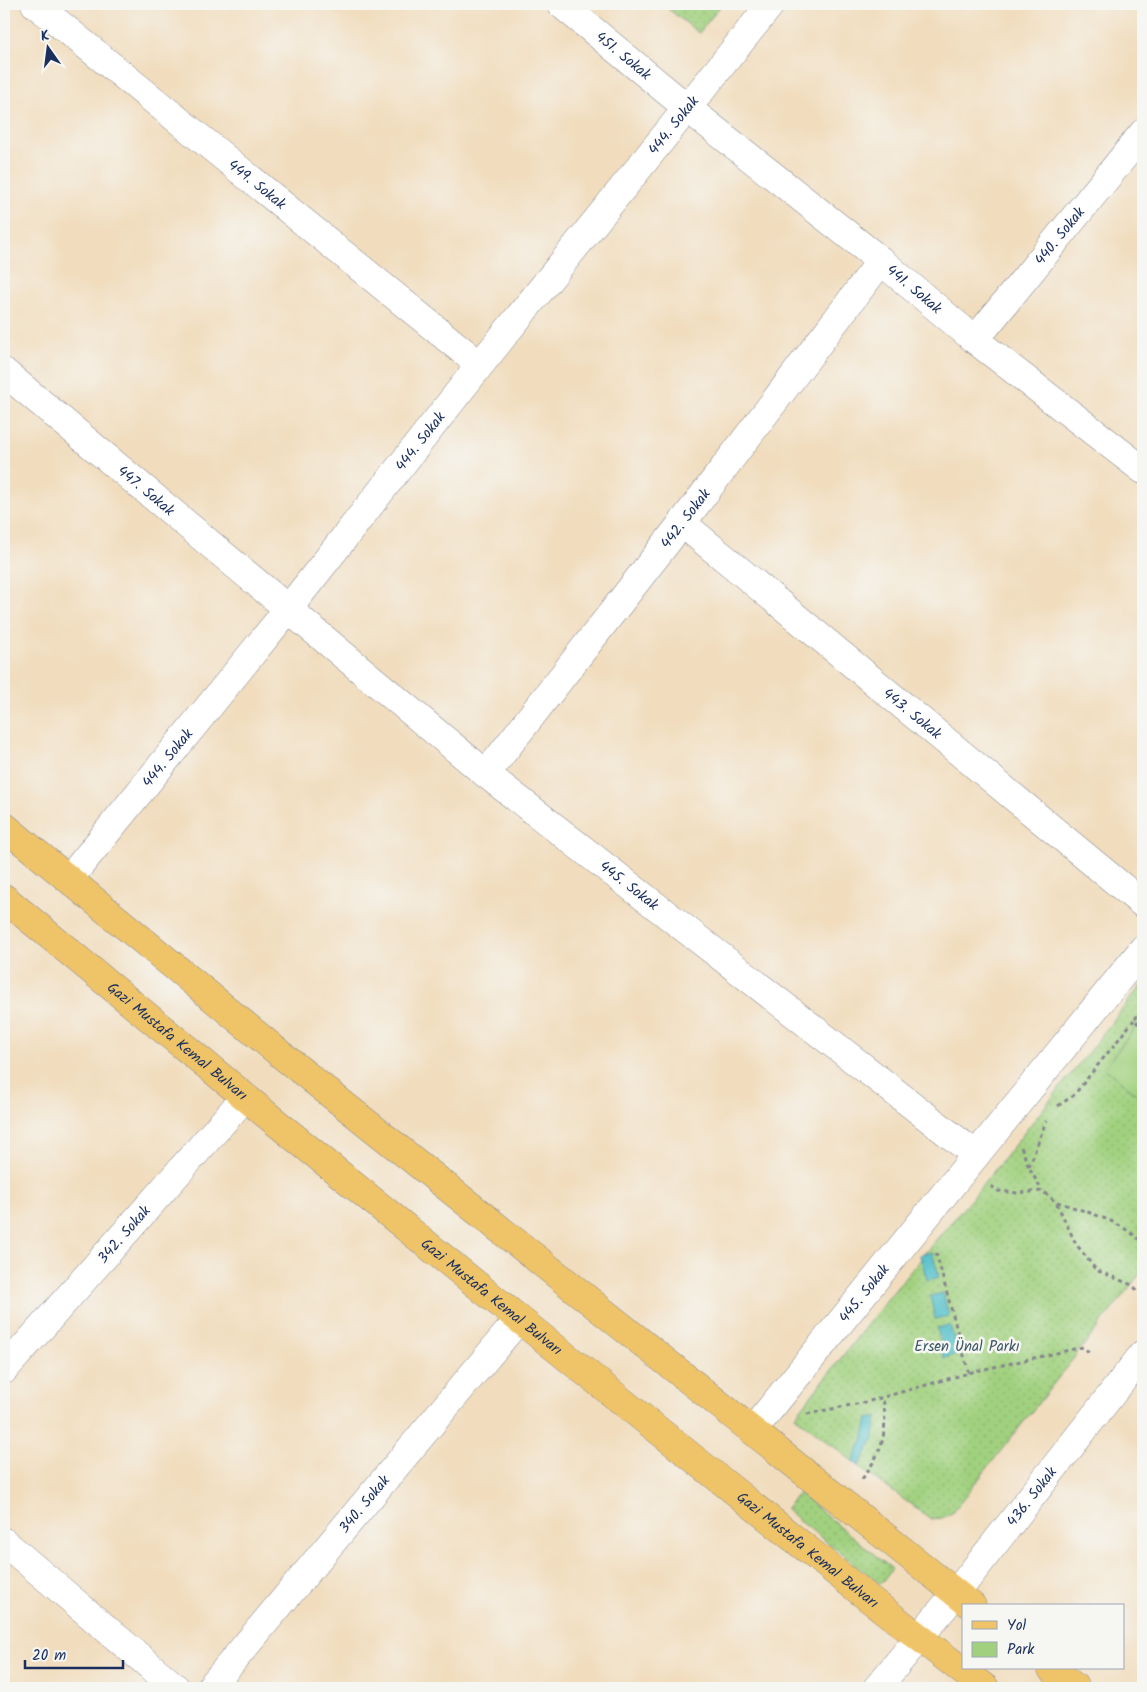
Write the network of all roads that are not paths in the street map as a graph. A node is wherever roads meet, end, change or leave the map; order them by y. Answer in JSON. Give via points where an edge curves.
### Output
{"nodes":[{"id":1,"x":35,"y":4,"type":"edge"},
{"id":2,"x":561,"y":4,"type":"edge"},
{"id":3,"x":771,"y":4,"type":"edge"},
{"id":4,"x":686,"y":107,"type":"junction"},
{"id":5,"x":1143,"y":133,"type":"edge"},
{"id":6,"x":881,"y":261,"type":"junction"},
{"id":7,"x":975,"y":340,"type":"junction"},
{"id":8,"x":480,"y":365,"type":"junction"},
{"id":9,"x":4,"y":372,"type":"edge"},
{"id":10,"x":1143,"y":470,"type":"edge"},
{"id":11,"x":682,"y":523,"type":"junction"},
{"id":12,"x":289,"y":608,"type":"junction"},
{"id":13,"x":486,"y":774,"type":"junction"},
{"id":14,"x":4,"y":826,"type":"edge"},
{"id":15,"x":69,"y":879,"type":"junction"},
{"id":16,"x":4,"y":898,"type":"edge"},
{"id":17,"x":1143,"y":904,"type":"edge"},
{"id":18,"x":1143,"y":949,"type":"edge"},
{"id":19,"x":245,"y":1097,"type":"junction"},
{"id":20,"x":976,"y":1155,"type":"junction"},
{"id":21,"x":519,"y":1319,"type":"junction"},
{"id":22,"x":1143,"y":1354,"type":"edge"},
{"id":23,"x":6,"y":1365,"type":"edge"},
{"id":24,"x":753,"y":1430,"type":"junction"},
{"id":25,"x":4,"y":1542,"type":"edge"},
{"id":26,"x":964,"y":1599,"type":"edge"},
{"id":27,"x":919,"y":1637,"type":"junction"},
{"id":28,"x":962,"y":1670,"type":"edge"},
{"id":29,"x":962,"y":1670,"type":"edge"},
{"id":30,"x":1054,"y":1670,"type":"edge"},
{"id":31,"x":176,"y":1688,"type":"edge"},
{"id":32,"x":210,"y":1688,"type":"edge"},
{"id":33,"x":876,"y":1688,"type":"edge"},
{"id":34,"x":986,"y":1688,"type":"edge"},
{"id":35,"x":1076,"y":1688,"type":"edge"}],
"edges":[{"from":1,"to":8,"type":"street","name":"449. Sokak"},
{"from":2,"to":4,"type":"street","name":"451. Sokak"},
{"from":3,"to":4,"type":"street","name":"444. Sokak"},
{"from":4,"to":6,"type":"street","name":"441. Sokak"},
{"from":4,"to":8,"type":"street","name":"444. Sokak"},
{"from":5,"to":7,"type":"street","name":"440. Sokak"},
{"from":6,"to":7,"type":"street","name":"441. Sokak"},
{"from":6,"to":11,"type":"street","name":"442. Sokak"},
{"from":7,"to":10,"type":"street","name":"441. Sokak"},
{"from":8,"to":12,"type":"street","name":"444. Sokak"},
{"from":9,"to":12,"type":"street","name":"447. Sokak"},
{"from":11,"to":13,"type":"street","name":"442. Sokak"},
{"from":11,"to":17,"type":"street","name":"443. Sokak"},
{"from":12,"to":13,"type":"street","name":"445. Sokak"},
{"from":12,"to":15,"type":"street","name":"444. Sokak"},
{"from":13,"to":20,"type":"street","name":"445. Sokak"},
{"from":14,"to":15,"type":"main road"},
{"from":15,"to":24,"type":"main road","via":[[284,1058]]},
{"from":16,"to":19,"type":"main road","name":"Gazi Mustafa Kemal Bulvarı"},
{"from":18,"to":20,"type":"street","name":"445. Sokak"},
{"from":19,"to":21,"type":"main road","name":"Gazi Mustafa Kemal Bulvarı"},
{"from":19,"to":23,"type":"street","name":"342. Sokak"},
{"from":20,"to":24,"type":"street","name":"445. Sokak"},
{"from":21,"to":27,"type":"main road","name":"Gazi Mustafa Kemal Bulvarı"},
{"from":21,"to":32,"type":"street","name":"340. Sokak"},
{"from":22,"to":26,"type":"street","name":"436. Sokak"},
{"from":24,"to":26,"type":"main road"},
{"from":25,"to":31,"type":"street"},
{"from":26,"to":27,"type":"street","name":"436. Sokak"},
{"from":27,"to":28,"type":"main road","name":"Gazi Mustafa Kemal Bulvarı"},
{"from":27,"to":33,"type":"street","name":"436. Sokak"},
{"from":29,"to":34,"type":"main road","name":"Gazi Mustafa Kemal Bulvarı"},
{"from":30,"to":35,"type":"main road"}]}
